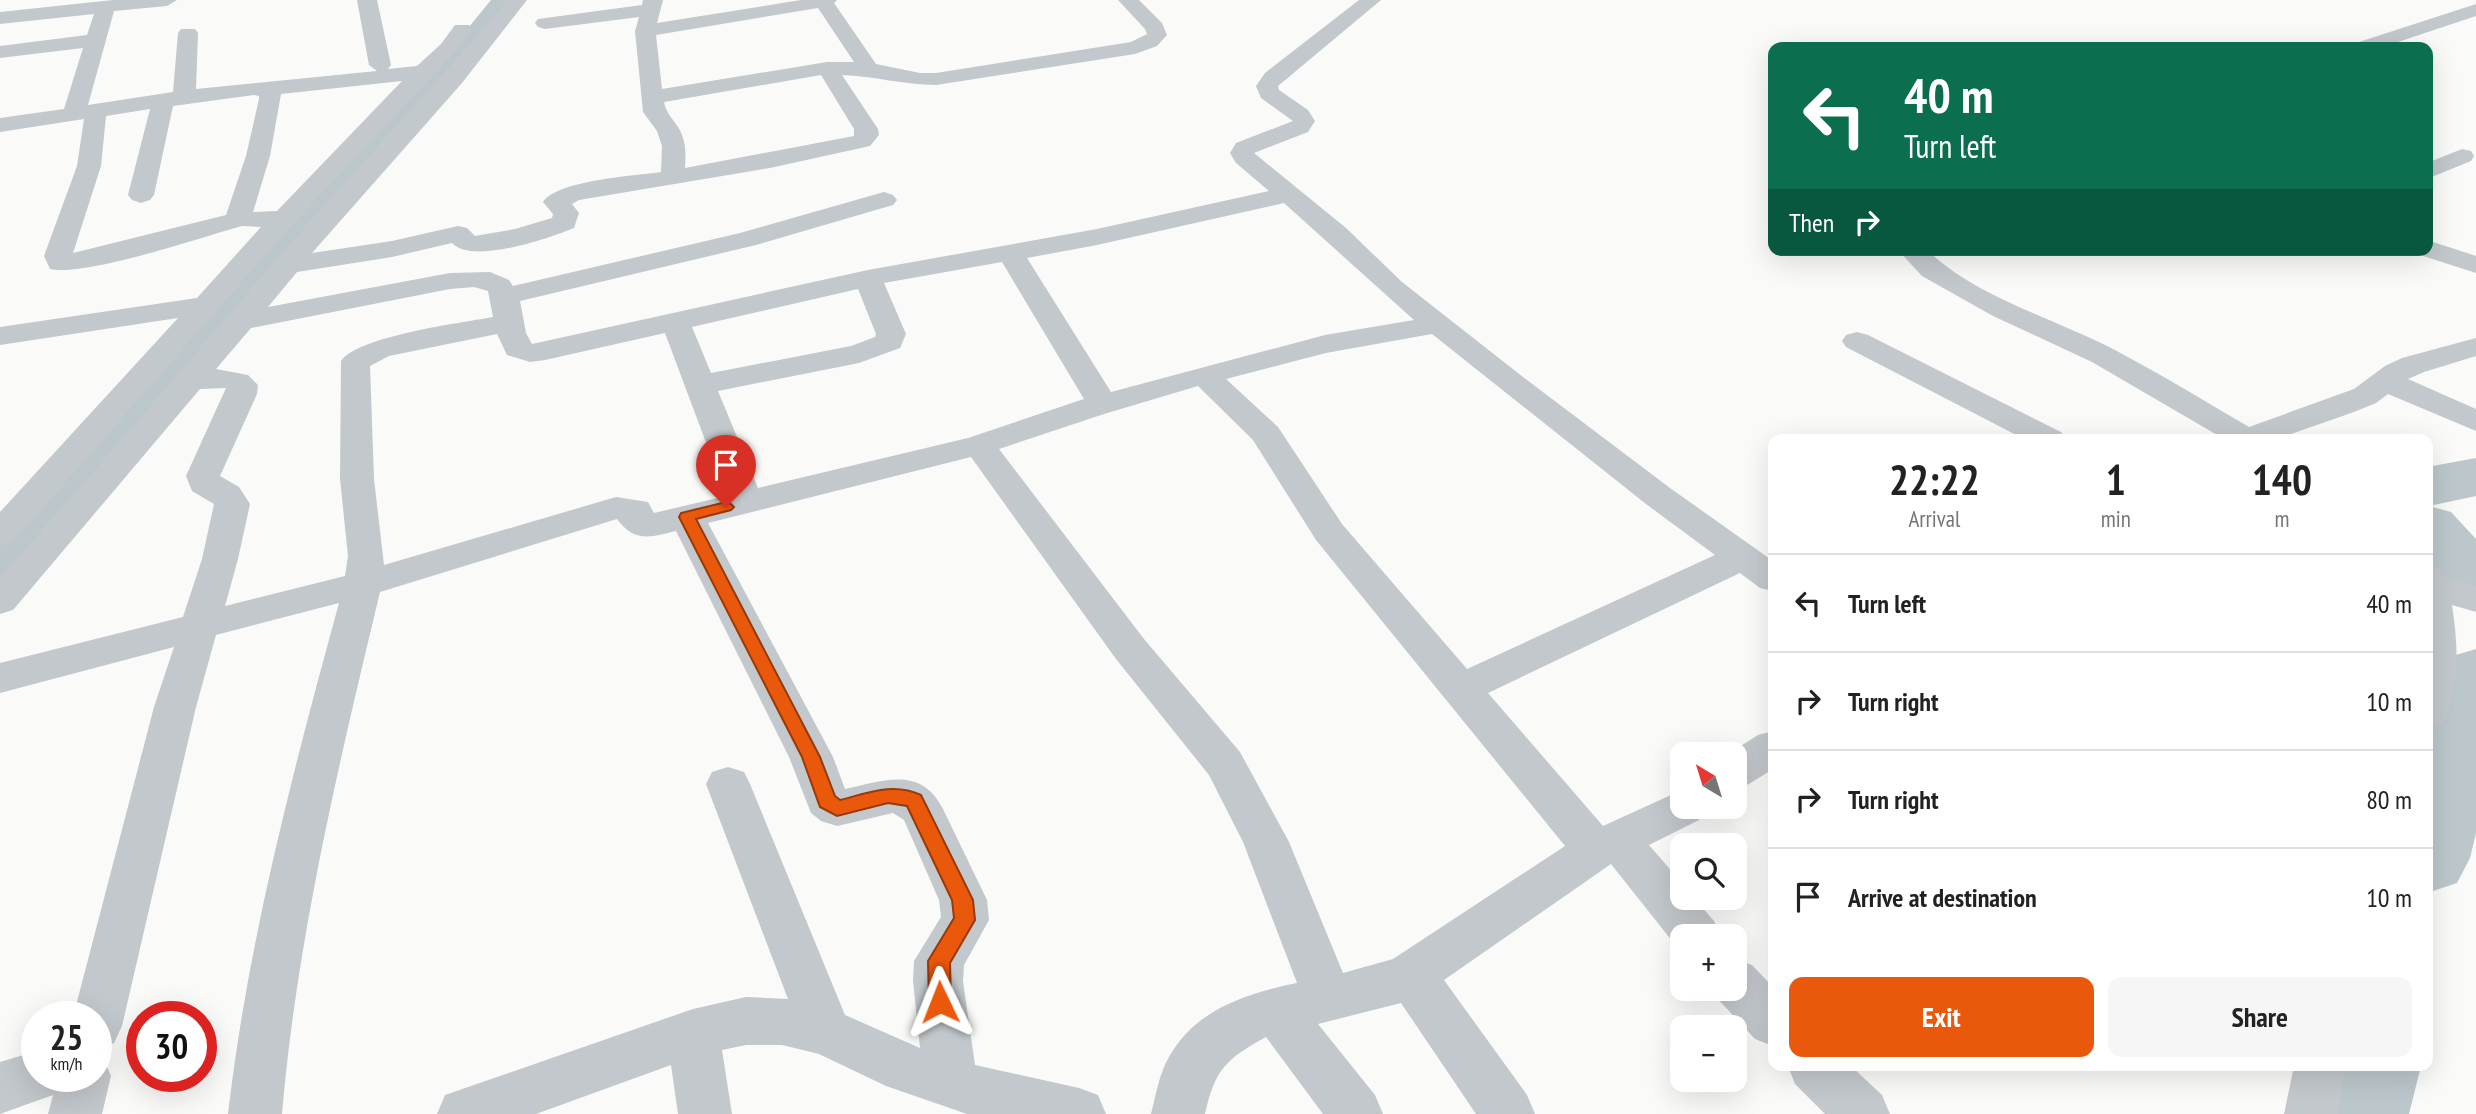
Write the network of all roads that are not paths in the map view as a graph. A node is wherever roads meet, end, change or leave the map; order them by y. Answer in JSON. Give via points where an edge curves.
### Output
{"nodes":[{"id":1,"x":167,"y":0,"type":"edge"},
{"id":2,"x":367,"y":0,"type":"edge"},
{"id":3,"x":484,"y":0,"type":"edge"},
{"id":4,"x":517,"y":0,"type":"edge"},
{"id":5,"x":1128,"y":0,"type":"edge"},
{"id":6,"x":1371,"y":0,"type":"edge"},
{"id":7,"x":825,"y":1,"type":"edge"},
{"id":8,"x":106,"y":7,"type":"junction"},
{"id":9,"x":2476,"y":10,"type":"edge"},
{"id":10,"x":650,"y":14,"type":"edge"},
{"id":11,"x":0,"y":18,"type":"edge"},
{"id":12,"x":545,"y":23,"type":"dead end"},
{"id":13,"x":188,"y":33,"type":"dead end"},
{"id":14,"x":97,"y":40,"type":"junction"},
{"id":15,"x":2378,"y":42,"type":"edge"},
{"id":16,"x":0,"y":52,"type":"edge"},
{"id":17,"x":380,"y":65,"type":"dead end"},
{"id":18,"x":827,"y":68,"type":"junction"},
{"id":19,"x":869,"y":69,"type":"junction"},
{"id":20,"x":423,"y":72,"type":"junction"},
{"id":21,"x":265,"y":89,"type":"junction"},
{"id":22,"x":652,"y":97,"type":"junction"},
{"id":23,"x":173,"y":98,"type":"junction"},
{"id":24,"x":85,"y":111,"type":"junction"},
{"id":25,"x":0,"y":125,"type":"edge"},
{"id":26,"x":2462,"y":156,"type":"dead end"},
{"id":27,"x":2433,"y":169,"type":"edge"},
{"id":28,"x":673,"y":175,"type":"junction"},
{"id":29,"x":1288,"y":194,"type":"junction"},
{"id":30,"x":141,"y":195,"type":"dead end"},
{"id":31,"x":884,"y":200,"type":"dead end"},
{"id":32,"x":243,"y":218,"type":"junction"},
{"id":33,"x":284,"y":218,"type":"junction"},
{"id":34,"x":2433,"y":250,"type":"edge"},
{"id":35,"x":1010,"y":253,"type":"junction"},
{"id":36,"x":1917,"y":256,"type":"edge"},
{"id":37,"x":287,"y":265,"type":"junction"},
{"id":38,"x":2476,"y":265,"type":"edge"},
{"id":39,"x":868,"y":278,"type":"junction"},
{"id":40,"x":205,"y":305,"type":"junction"},
{"id":41,"x":508,"y":309,"type":"junction"},
{"id":42,"x":240,"y":321,"type":"junction"},
{"id":43,"x":675,"y":321,"type":"junction"},
{"id":44,"x":1440,"y":324,"type":"junction"},
{"id":45,"x":0,"y":336,"type":"edge"},
{"id":46,"x":1857,"y":341,"type":"dead end"},
{"id":47,"x":2476,"y":348,"type":"edge"},
{"id":48,"x":1203,"y":375,"type":"junction"},
{"id":49,"x":190,"y":380,"type":"junction"},
{"id":50,"x":2386,"y":382,"type":"junction"},
{"id":51,"x":700,"y":385,"type":"junction"},
{"id":52,"x":1103,"y":404,"type":"junction"},
{"id":53,"x":2476,"y":421,"type":"edge"},
{"id":54,"x":2289,"y":423,"type":"junction"},
{"id":55,"x":2039,"y":434,"type":"edge"},
{"id":56,"x":2237,"y":434,"type":"edge"},
{"id":57,"x":2259,"y":434,"type":"edge"},
{"id":58,"x":2314,"y":434,"type":"edge"},
{"id":59,"x":979,"y":445,"type":"junction"},
{"id":60,"x":746,"y":502,"type":"junction"},
{"id":61,"x":687,"y":517,"type":"junction"},
{"id":62,"x":6,"y":521,"type":"edge"},
{"id":63,"x":1758,"y":568,"type":"edge"},
{"id":64,"x":363,"y":584,"type":"junction"},
{"id":65,"x":2450,"y":589,"type":"edge"},
{"id":66,"x":0,"y":601,"type":"edge"},
{"id":67,"x":198,"y":627,"type":"junction"},
{"id":68,"x":0,"y":678,"type":"edge"},
{"id":69,"x":1461,"y":689,"type":"junction"},
{"id":70,"x":2433,"y":698,"type":"edge"},
{"id":71,"x":1768,"y":750,"type":"edge"},
{"id":72,"x":1747,"y":764,"type":"edge"},
{"id":73,"x":728,"y":784,"type":"dead end"},
{"id":74,"x":1670,"y":814,"type":"edge"},
{"id":75,"x":1607,"y":845,"type":"junction"},
{"id":76,"x":1685,"y":924,"type":"edge"},
{"id":77,"x":1411,"y":975,"type":"junction"},
{"id":78,"x":1747,"y":995,"type":"edge"},
{"id":79,"x":1328,"y":997,"type":"junction"},
{"id":80,"x":102,"y":1001,"type":"edge"},
{"id":81,"x":1276,"y":1010,"type":"junction"},
{"id":82,"x":1768,"y":1017,"type":"edge"},
{"id":83,"x":826,"y":1032,"type":"junction"},
{"id":84,"x":693,"y":1033,"type":"junction"},
{"id":85,"x":1819,"y":1071,"type":"edge"},
{"id":86,"x":2319,"y":1071,"type":"edge"},
{"id":87,"x":21,"y":1081,"type":"edge"},
{"id":88,"x":951,"y":1083,"type":"junction"},
{"id":89,"x":0,"y":1088,"type":"edge"},
{"id":90,"x":80,"y":1092,"type":"edge"},
{"id":91,"x":75,"y":1114,"type":"edge"},
{"id":92,"x":256,"y":1114,"type":"edge"},
{"id":93,"x":464,"y":1114,"type":"edge"},
{"id":94,"x":705,"y":1114,"type":"edge"},
{"id":95,"x":1079,"y":1114,"type":"edge"},
{"id":96,"x":1178,"y":1114,"type":"edge"},
{"id":97,"x":1356,"y":1114,"type":"edge"},
{"id":98,"x":1508,"y":1114,"type":"edge"},
{"id":99,"x":1863,"y":1114,"type":"edge"},
{"id":100,"x":2311,"y":1114,"type":"edge"}],
"edges":[{"from":1,"to":8,"type":"street"},
{"from":2,"to":17,"type":"street"},
{"from":3,"to":20,"type":"street","via":[[448,48]]},
{"from":4,"to":37,"type":"street","via":[[454,78]]},
{"from":5,"to":19,"type":"street","via":[[1155,27],[1157,35],[1135,48],[936,79]]},
{"from":6,"to":29,"type":"street","via":[[1267,86],[1274,98],[1304,121],[1300,127],[1256,142],[1241,153]]},
{"from":7,"to":10,"type":"street","via":[[782,10]]},
{"from":7,"to":19,"type":"street"},
{"from":8,"to":11,"type":"street"},
{"from":8,"to":14,"type":"street"},
{"from":9,"to":15,"type":"street"},
{"from":10,"to":12,"type":"street"},
{"from":10,"to":22,"type":"street"},
{"from":13,"to":23,"type":"street","via":[[189,51]]},
{"from":14,"to":16,"type":"street"},
{"from":14,"to":24,"type":"street"},
{"from":18,"to":19,"type":"street"},
{"from":18,"to":22,"type":"street"},
{"from":18,"to":28,"type":"street","via":[[866,129],[862,141]]},
{"from":20,"to":21,"type":"street"},
{"from":20,"to":33,"type":"street"},
{"from":21,"to":23,"type":"street"},
{"from":21,"to":32,"type":"street","via":[[270,99],[239,215]]},
{"from":22,"to":28,"type":"street","via":[[654,112],[674,146]]},
{"from":23,"to":24,"type":"street"},
{"from":23,"to":30,"type":"street"},
{"from":24,"to":25,"type":"street"},
{"from":24,"to":32,"type":"street","via":[[96,130],[92,156],[58,256],[60,263],[91,259]]},
{"from":26,"to":27,"type":"street"},
{"from":28,"to":37,"type":"street","via":[[560,198],[556,202],[566,213],[565,222],[528,233],[475,244],[449,234],[392,249]]},
{"from":29,"to":35,"type":"street"},
{"from":29,"to":44,"type":"street","via":[[1392,288]]},
{"from":31,"to":41,"type":"street"},
{"from":32,"to":33,"type":"street"},
{"from":33,"to":40,"type":"street"},
{"from":34,"to":38,"type":"street"},
{"from":35,"to":39,"type":"street"},
{"from":35,"to":52,"type":"street"},
{"from":36,"to":56,"type":"street","via":[[1932,270],[2003,310],[2103,356]]},
{"from":37,"to":42,"type":"street"},
{"from":39,"to":43,"type":"street"},
{"from":39,"to":51,"type":"street","via":[[891,334],[889,342],[859,354]]},
{"from":40,"to":45,"type":"street"},
{"from":40,"to":62,"type":"street"},
{"from":41,"to":42,"type":"street","via":[[499,285],[491,279],[465,279]]},
{"from":41,"to":43,"type":"street","via":[[518,349],[530,353]]},
{"from":41,"to":64,"type":"street","via":[[380,349],[356,361],[357,479],[366,556]]},
{"from":42,"to":49,"type":"street"},
{"from":43,"to":51,"type":"street"},
{"from":44,"to":48,"type":"street","via":[[1325,344]]},
{"from":44,"to":63,"type":"street","via":[[1658,496]]},
{"from":46,"to":55,"type":"street"},
{"from":47,"to":50,"type":"street","via":[[2413,365]]},
{"from":48,"to":52,"type":"street"},
{"from":48,"to":69,"type":"street","via":[[1266,434],[1329,532]]},
{"from":49,"to":66,"type":"street"},
{"from":49,"to":67,"type":"street","via":[[226,379],[242,385],[202,476],[204,484],[227,495],[232,504]]},
{"from":50,"to":53,"type":"street"},
{"from":50,"to":54,"type":"street","via":[[2343,405]]},
{"from":51,"to":60,"type":"street"},
{"from":52,"to":59,"type":"street"},
{"from":54,"to":57,"type":"street"},
{"from":54,"to":58,"type":"street"},
{"from":59,"to":60,"type":"street"},
{"from":59,"to":79,"type":"street","via":[[1130,649],[1225,764],[1266,842]]},
{"from":60,"to":61,"type":"street"},
{"from":61,"to":64,"type":"street","via":[[646,526],[638,523],[636,510],[616,508]]},
{"from":61,"to":88,"type":"street","via":[[811,757],[827,801],[837,808],[903,795],[914,800],[926,820],[963,900],[965,920],[939,961]]},
{"from":63,"to":69,"type":"street"},
{"from":64,"to":67,"type":"street"},
{"from":64,"to":92,"type":"street","via":[[323,740],[285,921],[262,1045]]},
{"from":65,"to":70,"type":"street","via":[[2435,648]]},
{"from":67,"to":68,"type":"street"},
{"from":67,"to":80,"type":"street"},
{"from":69,"to":75,"type":"street"},
{"from":71,"to":72,"type":"street"},
{"from":73,"to":83,"type":"street"},
{"from":74,"to":75,"type":"street"},
{"from":75,"to":76,"type":"street"},
{"from":75,"to":77,"type":"street","via":[[1487,920]]},
{"from":77,"to":79,"type":"street"},
{"from":77,"to":98,"type":"street"},
{"from":78,"to":82,"type":"street"},
{"from":79,"to":81,"type":"street"},
{"from":81,"to":96,"type":"street","via":[[1220,1035],[1201,1054],[1186,1075]]},
{"from":81,"to":97,"type":"street"},
{"from":83,"to":84,"type":"street","via":[[782,1021],[746,1021]]},
{"from":83,"to":88,"type":"street"},
{"from":84,"to":93,"type":"street"},
{"from":84,"to":94,"type":"street"},
{"from":85,"to":99,"type":"street"},
{"from":86,"to":100,"type":"street"},
{"from":87,"to":89,"type":"street"},
{"from":88,"to":95,"type":"street"},
{"from":90,"to":91,"type":"street"}]}
